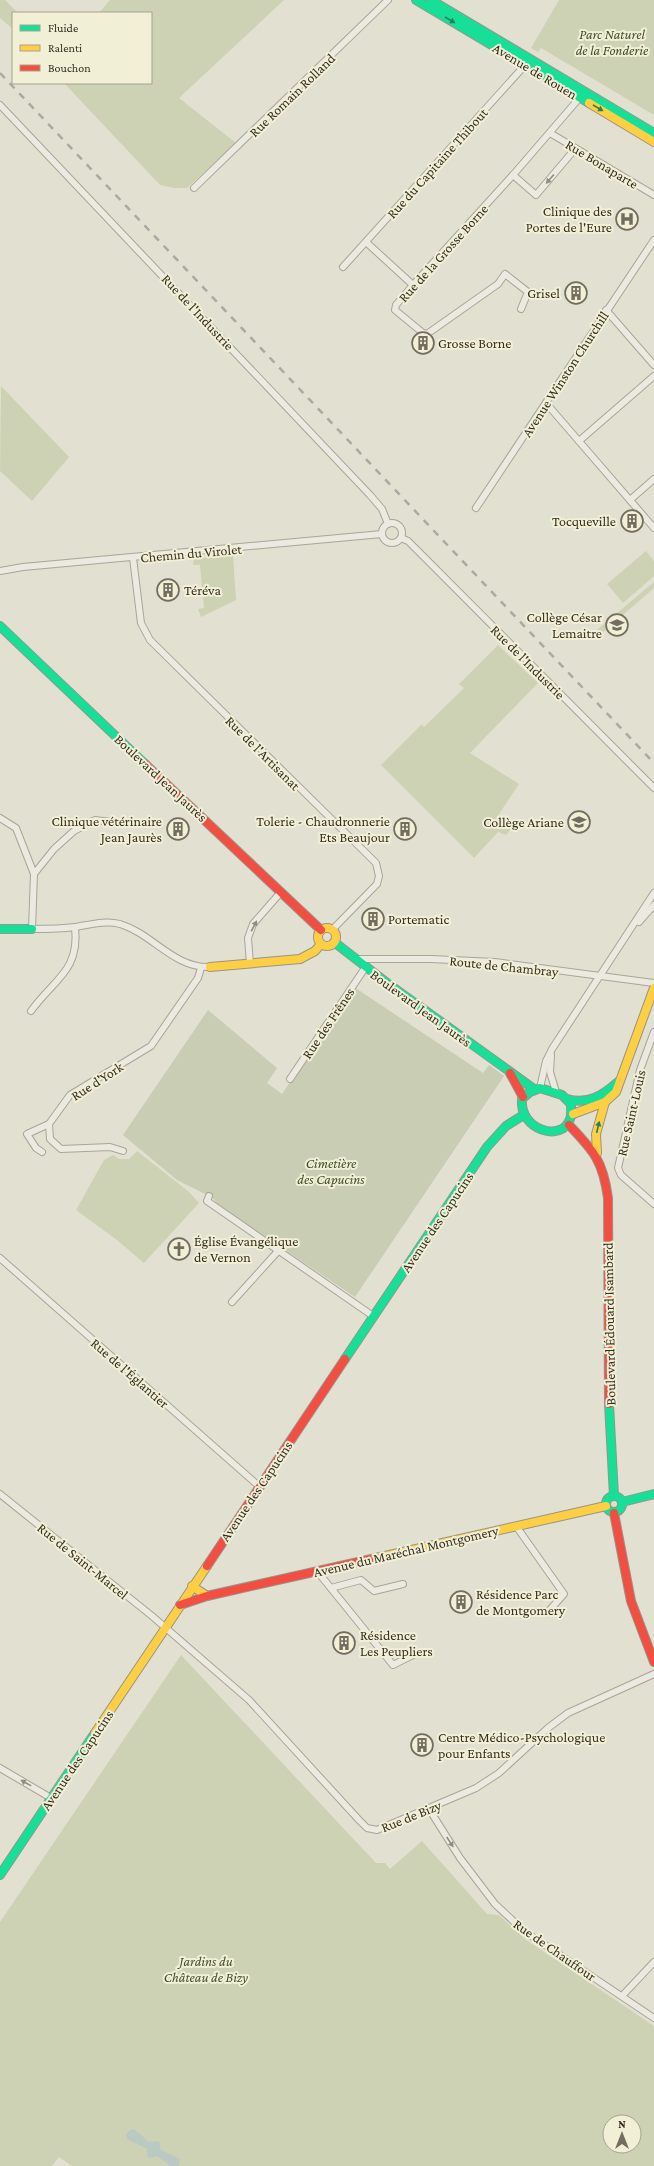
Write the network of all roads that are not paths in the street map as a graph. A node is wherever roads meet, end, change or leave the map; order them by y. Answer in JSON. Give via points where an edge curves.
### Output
{"nodes":[{"id":1,"x":388,"y":0,"type":"edge"},
{"id":2,"x":416,"y":0,"type":"edge"},
{"id":3,"x":431,"y":0,"type":"edge"},
{"id":4,"x":528,"y":62,"type":"junction"},
{"id":5,"x":583,"y":95,"type":"junction"},
{"id":6,"x":0,"y":105,"type":"edge"},
{"id":7,"x":550,"y":133,"type":"junction"},
{"id":8,"x":654,"y":133,"type":"edge"},
{"id":9,"x":654,"y":142,"type":"edge"},
{"id":10,"x":575,"y":148,"type":"junction"},
{"id":11,"x":513,"y":175,"type":"junction"},
{"id":12,"x":194,"y":188,"type":"dead end"},
{"id":13,"x":654,"y":195,"type":"edge"},
{"id":14,"x":654,"y":240,"type":"edge"},
{"id":15,"x":366,"y":242,"type":"junction"},
{"id":16,"x":343,"y":267,"type":"dead end"},
{"id":17,"x":413,"y":285,"type":"junction"},
{"id":18,"x":521,"y":309,"type":"dead end"},
{"id":19,"x":606,"y":310,"type":"junction"},
{"id":20,"x":654,"y":365,"type":"edge"},
{"id":21,"x":654,"y":376,"type":"edge"},
{"id":22,"x":546,"y":404,"type":"junction"},
{"id":23,"x":579,"y":440,"type":"junction"},
{"id":24,"x":654,"y":479,"type":"edge"},
{"id":25,"x":630,"y":500,"type":"junction"},
{"id":26,"x":476,"y":508,"type":"dead end"},
{"id":27,"x":388,"y":524,"type":"junction"},
{"id":28,"x":654,"y":528,"type":"edge"},
{"id":29,"x":382,"y":534,"type":"junction"},
{"id":30,"x":401,"y":538,"type":"junction"},
{"id":31,"x":133,"y":558,"type":"junction"},
{"id":32,"x":0,"y":571,"type":"edge"},
{"id":33,"x":0,"y":626,"type":"edge"},
{"id":34,"x":654,"y":788,"type":"edge"},
{"id":35,"x":0,"y":818,"type":"edge"},
{"id":36,"x":110,"y":822,"type":"dead end"},
{"id":37,"x":34,"y":874,"type":"junction"},
{"id":38,"x":281,"y":892,"type":"junction"},
{"id":39,"x":654,"y":893,"type":"edge"},
{"id":40,"x":654,"y":905,"type":"edge"},
{"id":41,"x":75,"y":927,"type":"junction"},
{"id":42,"x":0,"y":929,"type":"edge"},
{"id":43,"x":32,"y":929,"type":"junction"},
{"id":44,"x":321,"y":930,"type":"junction"},
{"id":45,"x":332,"y":930,"type":"junction"},
{"id":46,"x":631,"y":930,"type":"junction"},
{"id":47,"x":334,"y":942,"type":"junction"},
{"id":48,"x":321,"y":944,"type":"junction"},
{"id":49,"x":353,"y":958,"type":"junction"},
{"id":50,"x":250,"y":964,"type":"junction"},
{"id":51,"x":206,"y":967,"type":"junction"},
{"id":52,"x":365,"y":968,"type":"junction"},
{"id":53,"x":600,"y":976,"type":"junction"},
{"id":54,"x":653,"y":987,"type":"edge"},
{"id":55,"x":31,"y":1011,"type":"dead end"},
{"id":56,"x":654,"y":1032,"type":"edge"},
{"id":57,"x":552,"y":1049,"type":"junction"},
{"id":58,"x":510,"y":1073,"type":"junction"},
{"id":59,"x":290,"y":1079,"type":"dead end"},
{"id":60,"x":622,"y":1079,"type":"junction"},
{"id":61,"x":537,"y":1088,"type":"junction"},
{"id":62,"x":556,"y":1092,"type":"junction"},
{"id":63,"x":523,"y":1097,"type":"junction"},
{"id":64,"x":567,"y":1099,"type":"junction"},
{"id":65,"x":605,"y":1102,"type":"junction"},
{"id":66,"x":573,"y":1114,"type":"junction"},
{"id":67,"x":522,"y":1116,"type":"junction"},
{"id":68,"x":49,"y":1124,"type":"junction"},
{"id":69,"x":569,"y":1125,"type":"junction"},
{"id":70,"x":123,"y":1151,"type":"dead end"},
{"id":71,"x":42,"y":1152,"type":"dead end"},
{"id":72,"x":596,"y":1153,"type":"junction"},
{"id":73,"x":209,"y":1196,"type":"dead end"},
{"id":74,"x":654,"y":1204,"type":"edge"},
{"id":75,"x":279,"y":1250,"type":"junction"},
{"id":76,"x":0,"y":1258,"type":"edge"},
{"id":77,"x":232,"y":1302,"type":"dead end"},
{"id":78,"x":373,"y":1316,"type":"junction"},
{"id":79,"x":260,"y":1486,"type":"junction"},
{"id":80,"x":654,"y":1494,"type":"edge"},
{"id":81,"x":1,"y":1496,"type":"edge"},
{"id":82,"x":614,"y":1496,"type":"junction"},
{"id":83,"x":622,"y":1502,"type":"junction"},
{"id":84,"x":606,"y":1506,"type":"junction"},
{"id":85,"x":614,"y":1513,"type":"junction"},
{"id":86,"x":516,"y":1526,"type":"junction"},
{"id":87,"x":317,"y":1571,"type":"junction"},
{"id":88,"x":403,"y":1584,"type":"dead end"},
{"id":89,"x":192,"y":1586,"type":"junction"},
{"id":90,"x":331,"y":1588,"type":"junction"},
{"id":91,"x":207,"y":1596,"type":"junction"},
{"id":92,"x":180,"y":1605,"type":"junction"},
{"id":93,"x":547,"y":1613,"type":"dead end"},
{"id":94,"x":165,"y":1627,"type":"junction"},
{"id":95,"x":413,"y":1655,"type":"dead end"},
{"id":96,"x":654,"y":1662,"type":"edge"},
{"id":97,"x":654,"y":1674,"type":"edge"},
{"id":98,"x":0,"y":1768,"type":"edge"},
{"id":99,"x":51,"y":1798,"type":"junction"},
{"id":100,"x":429,"y":1809,"type":"junction"},
{"id":101,"x":0,"y":1875,"type":"edge"},
{"id":102,"x":654,"y":1962,"type":"edge"},
{"id":103,"x":622,"y":1996,"type":"junction"},
{"id":104,"x":654,"y":2018,"type":"edge"}],
"edges":[{"from":1,"to":12,"type":"street","name":"Rue Romain Rolland"},
{"from":2,"to":4,"type":"main road","name":"Avenue de Rouen","one_way":true},
{"from":3,"to":4,"type":"main road","name":"Avenue de Rouen"},
{"from":4,"to":5,"type":"main road","name":"Avenue de Rouen"},
{"from":4,"to":15,"type":"street","name":"Rue du Capitaine Thibout"},
{"from":5,"to":7,"type":"street","name":"Rue de la Grosse Borne"},
{"from":5,"to":8,"type":"main road","name":"Avenue de Rouen"},
{"from":5,"to":9,"type":"main road","name":"Avenue de Rouen","one_way":true},
{"from":6,"to":27,"type":"street","name":"Rue de l'Industrie","via":[[354,478],[382,509]]},
{"from":7,"to":10,"type":"street","name":"Rue Bonaparte"},
{"from":7,"to":11,"type":"street","name":"Rue de la Grosse Borne"},
{"from":10,"to":11,"type":"street","one_way":true,"via":[[536,195]]},
{"from":10,"to":13,"type":"street","name":"Rue Bonaparte"},
{"from":11,"to":17,"type":"street","name":"Rue de la Grosse Borne"},
{"from":14,"to":19,"type":"street","name":"Avenue Winston Churchill"},
{"from":15,"to":16,"type":"street","name":"Rue du Capitaine Thibout"},
{"from":15,"to":17,"type":"street"},
{"from":17,"to":18,"type":"street","name":"Rue de la Grosse Borne","via":[[396,305],[395,310],[427,334],[498,284],[505,274],[528,292]]},
{"from":19,"to":20,"type":"street"},
{"from":19,"to":22,"type":"street","name":"Avenue Winston Churchill"},
{"from":21,"to":23,"type":"street"},
{"from":22,"to":23,"type":"street"},
{"from":22,"to":26,"type":"street","name":"Avenue Winston Churchill"},
{"from":23,"to":25,"type":"street"},
{"from":24,"to":25,"type":"street"},
{"from":25,"to":28,"type":"street"},
{"from":27,"to":29,"type":"street","via":[[383,528]]},
{"from":27,"to":30,"type":"street","via":[[395,524],[400,528]]},
{"from":29,"to":30,"type":"street","via":[[384,540],[390,543]]},
{"from":29,"to":31,"type":"street","name":"Chemin du Virolet"},
{"from":30,"to":34,"type":"street","name":"Rue de l'Industrie","via":[[408,541]]},
{"from":31,"to":32,"type":"street","name":"Chemin du Virolet"},
{"from":31,"to":45,"type":"street","name":"Rue de l'Artisanat","via":[[141,623],[150,640],[376,863],[380,876],[376,884]]},
{"from":33,"to":38,"type":"main road","name":"Boulevard Jean Jaurès"},
{"from":35,"to":37,"type":"street","via":[[16,828]]},
{"from":36,"to":37,"type":"street","via":[[95,820],[74,831],[54,849]]},
{"from":37,"to":43,"type":"street"},
{"from":38,"to":44,"type":"main road","name":"Boulevard Jean Jaurès"},
{"from":50,"to":38,"type":"street","one_way":true,"via":[[248,938],[254,924]]},
{"from":39,"to":46,"type":"street"},
{"from":40,"to":46,"type":"street"},
{"from":41,"to":43,"type":"street"},
{"from":41,"to":51,"type":"street","via":[[101,923],[132,928],[175,958]]},
{"from":41,"to":55,"type":"street","via":[[77,944],[68,968],[41,996]]},
{"from":42,"to":43,"type":"main road"},
{"from":44,"to":45,"type":"main road"},
{"from":44,"to":48,"type":"main road","via":[[318,937]]},
{"from":45,"to":47,"type":"main road","via":[[336,937]]},
{"from":46,"to":53,"type":"street"},
{"from":47,"to":48,"type":"main road","via":[[328,946]]},
{"from":47,"to":49,"type":"main road","name":"Boulevard Jean Jaurès"},
{"from":48,"to":50,"type":"main road","via":[[315,951],[300,959]]},
{"from":49,"to":52,"type":"main road","name":"Boulevard Jean Jaurès"},
{"from":49,"to":53,"type":"street","name":"Route de Chambray","via":[[495,962]]},
{"from":50,"to":51,"type":"main road"},
{"from":51,"to":68,"type":"street","name":"Rue d'York","via":[[151,1046],[70,1095]]},
{"from":52,"to":58,"type":"main road","name":"Boulevard Jean Jaurès"},
{"from":52,"to":59,"type":"street","name":"Rue des Frênes"},
{"from":53,"to":54,"type":"street","name":"Route de Chambray"},
{"from":53,"to":57,"type":"street"},
{"from":54,"to":60,"type":"main road"},
{"from":56,"to":74,"type":"street","name":"Rue Saint-Louis","via":[[640,1070],[618,1168],[621,1175]]},
{"from":57,"to":61,"type":"street"},
{"from":57,"to":62,"type":"street","via":[[550,1072]]},
{"from":58,"to":61,"type":"main road","name":"Boulevard Jean Jaurès"},
{"from":58,"to":63,"type":"main road","name":"Boulevard Jean Jaurès"},
{"from":60,"to":64,"type":"main road","via":[[595,1100],[584,1103]]},
{"from":60,"to":65,"type":"main road","via":[[616,1092]]},
{"from":61,"to":62,"type":"main road"},
{"from":61,"to":63,"type":"main road"},
{"from":62,"to":64,"type":"main road"},
{"from":63,"to":67,"type":"main road"},
{"from":64,"to":66,"type":"main road"},
{"from":65,"to":66,"type":"main road"},
{"from":72,"to":65,"type":"main road","name":"Boulevard Édouard Isambard","one_way":true,"via":[[596,1134]]},
{"from":66,"to":69,"type":"main road"},
{"from":67,"to":69,"type":"main road","via":[[537,1127],[552,1132],[558,1132]]},
{"from":67,"to":78,"type":"main road","name":"Avenue des Capucins","via":[[511,1120],[499,1132]]},
{"from":68,"to":70,"type":"street","via":[[50,1139],[61,1149],[110,1148]]},
{"from":68,"to":71,"type":"street","via":[[27,1134],[36,1148]]},
{"from":69,"to":72,"type":"main road","name":"Boulevard Édouard Isambard"},
{"from":72,"to":82,"type":"main road","name":"Boulevard Édouard Isambard","via":[[605,1174],[608,1198],[608,1394]]},
{"from":73,"to":75,"type":"street","via":[[207,1201]]},
{"from":75,"to":77,"type":"street"},
{"from":75,"to":78,"type":"street"},
{"from":76,"to":79,"type":"street","name":"Rue de l'Églantier"},
{"from":78,"to":79,"type":"main road","name":"Avenue des Capucins"},
{"from":79,"to":89,"type":"main road","name":"Avenue des Capucins"},
{"from":80,"to":83,"type":"main road"},
{"from":81,"to":94,"type":"street","name":"Rue de Saint-Marcel"},
{"from":82,"to":83,"type":"main road"},
{"from":82,"to":84,"type":"main road","via":[[607,1498]]},
{"from":83,"to":85,"type":"main road","via":[[621,1509]]},
{"from":84,"to":85,"type":"main road"},
{"from":84,"to":86,"type":"main road","name":"Avenue du Maréchal Montgomery"},
{"from":85,"to":96,"type":"main road","via":[[631,1601]]},
{"from":86,"to":87,"type":"main road","name":"Avenue du Maréchal Montgomery"},
{"from":86,"to":93,"type":"street","via":[[564,1594]]},
{"from":87,"to":90,"type":"street"},
{"from":87,"to":91,"type":"main road","name":"Avenue du Maréchal Montgomery"},
{"from":88,"to":90,"type":"street","via":[[374,1592],[361,1580]]},
{"from":89,"to":91,"type":"main road"},
{"from":89,"to":92,"type":"main road","name":"Avenue des Capucins"},
{"from":90,"to":95,"type":"street","via":[[393,1665]]},
{"from":91,"to":92,"type":"main road","name":"Avenue du Maréchal Montgomery"},
{"from":92,"to":94,"type":"main road","name":"Avenue des Capucins"},
{"from":94,"to":99,"type":"main road","name":"Avenue des Capucins"},
{"from":94,"to":100,"type":"street","name":"Rue de Bizy","via":[[249,1700],[368,1828],[377,1830]]},
{"from":97,"to":100,"type":"street","name":"Rue de Bizy","via":[[568,1713],[499,1773],[476,1788]]},
{"from":99,"to":98,"type":"street","one_way":true},
{"from":99,"to":101,"type":"main road","name":"Avenue des Capucins"},
{"from":100,"to":103,"type":"street","name":"Rue de Chauffour","one_way":true,"via":[[460,1858],[495,1904],[524,1932]]},
{"from":102,"to":103,"type":"street"},
{"from":103,"to":104,"type":"street","name":"Rue de Chauffour"}]}
